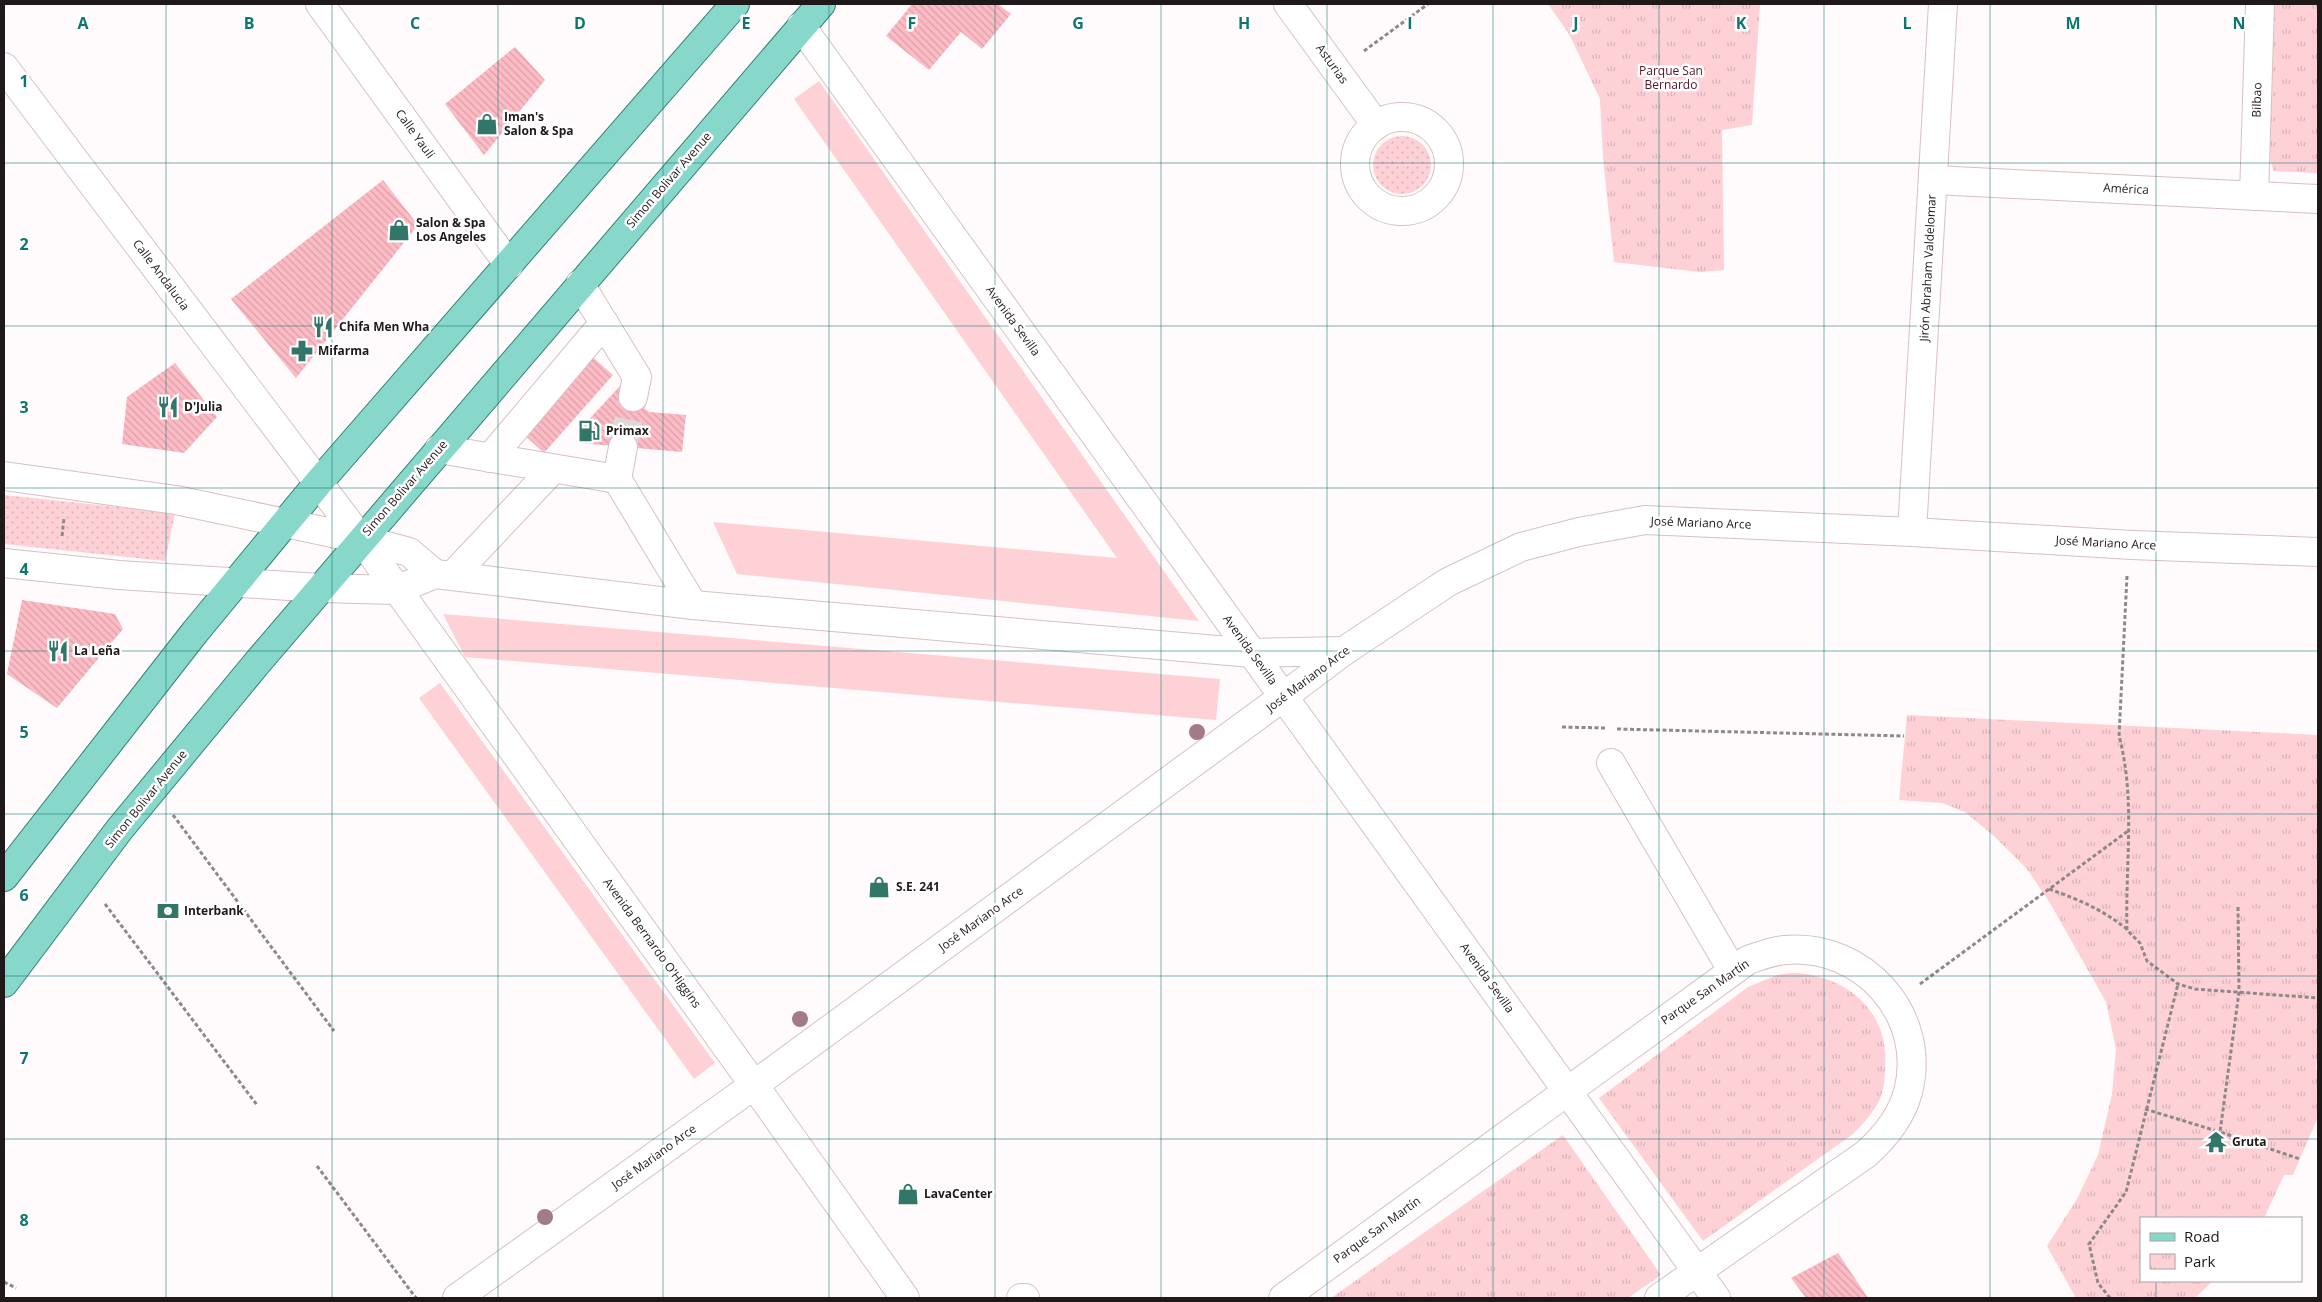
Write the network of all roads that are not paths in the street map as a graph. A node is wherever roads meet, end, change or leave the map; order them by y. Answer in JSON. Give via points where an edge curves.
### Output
{"nodes":[{"id":1,"x":320,"y":4,"type":"edge"},
{"id":2,"x":735,"y":4,"type":"edge"},
{"id":3,"x":821,"y":4,"type":"edge"},
{"id":4,"x":1288,"y":4,"type":"edge"},
{"id":5,"x":1943,"y":4,"type":"edge"},
{"id":6,"x":2260,"y":4,"type":"edge"},
{"id":7,"x":801,"y":26,"type":"junction"},
{"id":8,"x":4,"y":67,"type":"edge"},
{"id":9,"x":1376,"y":124,"type":"dead end"},
{"id":10,"x":1934,"y":180,"type":"junction"},
{"id":11,"x":2254,"y":196,"type":"junction"},
{"id":12,"x":2318,"y":199,"type":"edge"},
{"id":13,"x":509,"y":265,"type":"junction"},
{"id":14,"x":580,"y":284,"type":"junction"},
{"id":15,"x":604,"y":323,"type":"junction"},
{"id":16,"x":633,"y":397,"type":"tunnel mouth"},
{"id":17,"x":623,"y":447,"type":"tunnel mouth"},
{"id":18,"x":439,"y":449,"type":"junction"},
{"id":19,"x":490,"y":458,"type":"junction"},
{"id":20,"x":553,"y":468,"type":"junction"},
{"id":21,"x":4,"y":476,"type":"edge"},
{"id":22,"x":617,"y":479,"type":"junction"},
{"id":23,"x":319,"y":482,"type":"junction"},
{"id":24,"x":284,"y":524,"type":"junction"},
{"id":25,"x":1912,"y":532,"type":"junction"},
{"id":26,"x":361,"y":539,"type":"junction"},
{"id":27,"x":2318,"y":552,"type":"edge"},
{"id":28,"x":4,"y":563,"type":"edge"},
{"id":29,"x":444,"y":575,"type":"junction"},
{"id":30,"x":235,"y":582,"type":"junction"},
{"id":31,"x":320,"y":588,"type":"junction"},
{"id":32,"x":396,"y":590,"type":"junction"},
{"id":33,"x":693,"y":605,"type":"junction"},
{"id":34,"x":1344,"y":650,"type":"junction"},
{"id":35,"x":1252,"y":653,"type":"junction"},
{"id":36,"x":1283,"y":697,"type":"junction"},
{"id":37,"x":1611,"y":763,"type":"dead end"},
{"id":38,"x":4,"y":877,"type":"edge"},
{"id":39,"x":1732,"y":970,"type":"junction"},
{"id":40,"x":4,"y":983,"type":"edge"},
{"id":41,"x":754,"y":1085,"type":"junction"},
{"id":42,"x":1568,"y":1090,"type":"junction"},
{"id":43,"x":1697,"y":1272,"type":"junction"},
{"id":44,"x":457,"y":1298,"type":"edge"},
{"id":45,"x":905,"y":1298,"type":"edge"},
{"id":46,"x":1021,"y":1298,"type":"edge"},
{"id":47,"x":1025,"y":1298,"type":"edge"},
{"id":48,"x":1283,"y":1298,"type":"edge"},
{"id":49,"x":1658,"y":1298,"type":"edge"},
{"id":50,"x":1716,"y":1298,"type":"edge"}],
"edges":[{"from":1,"to":13,"type":"street","name":"Calle Yauli"},
{"from":2,"to":13,"type":"main road"},
{"from":3,"to":7,"type":"main road","name":"Simon Bolivar Avenue"},
{"from":4,"to":9,"type":"street","name":"Asturias"},
{"from":5,"to":10,"type":"street","name":"Jirón Abraham Valdelomar"},
{"from":6,"to":11,"type":"street","name":"Bilbao"},
{"from":7,"to":14,"type":"main road","name":"Simon Bolivar Avenue"},
{"from":7,"to":35,"type":"street","name":"Avenida Sevilla"},
{"from":8,"to":23,"type":"street","name":"Calle Andalucia"},
{"from":10,"to":11,"type":"street","name":"América"},
{"from":10,"to":25,"type":"street","name":"Jirón Abraham Valdelomar"},
{"from":11,"to":12,"type":"street","name":"América"},
{"from":13,"to":23,"type":"main road"},
{"from":14,"to":15,"type":"street"},
{"from":14,"to":18,"type":"main road","name":"Simon Bolivar Avenue"},
{"from":15,"to":16,"type":"street","via":[[637,376]]},
{"from":15,"to":19,"type":"street"},
{"from":17,"to":22,"type":"street"},
{"from":18,"to":19,"type":"street"},
{"from":18,"to":26,"type":"main road","name":"Simon Bolivar Avenue"},
{"from":19,"to":20,"type":"street"},
{"from":20,"to":22,"type":"street"},
{"from":20,"to":29,"type":"street"},
{"from":21,"to":24,"type":"street","via":[[176,500]]},
{"from":22,"to":33,"type":"street"},
{"from":23,"to":24,"type":"main road"},
{"from":23,"to":26,"type":"street","name":"Calle Andalucia"},
{"from":24,"to":26,"type":"street"},
{"from":24,"to":30,"type":"main road"},
{"from":25,"to":27,"type":"street","name":"José Mariano Arce"},
{"from":25,"to":34,"type":"street","name":"José Mariano Arce","via":[[1645,520],[1579,532],[1520,547],[1448,582]]},
{"from":26,"to":29,"type":"street","via":[[409,552]]},
{"from":26,"to":31,"type":"main road","name":"Simon Bolivar Avenue"},
{"from":26,"to":32,"type":"street","name":"Avenida Bernardo O'Higgins"},
{"from":28,"to":30,"type":"street","via":[[118,575]]},
{"from":29,"to":32,"type":"street"},
{"from":29,"to":33,"type":"street"},
{"from":30,"to":31,"type":"street"},
{"from":30,"to":38,"type":"main road"},
{"from":31,"to":32,"type":"street"},
{"from":31,"to":40,"type":"main road","name":"Simon Bolivar Avenue","via":[[153,789]]},
{"from":32,"to":41,"type":"street","name":"Avenida Bernardo O'Higgins"},
{"from":33,"to":35,"type":"street"},
{"from":34,"to":35,"type":"street"},
{"from":34,"to":36,"type":"street","name":"José Mariano Arce"},
{"from":35,"to":36,"type":"street","name":"Avenida Sevilla"},
{"from":36,"to":41,"type":"street","name":"José Mariano Arce"},
{"from":36,"to":42,"type":"street","name":"Avenida Sevilla"},
{"from":37,"to":39,"type":"street"},
{"from":39,"to":42,"type":"street","name":"Parque San Martín"},
{"from":39,"to":43,"type":"street","name":"Parque San Martín","via":[[1748,960],[1783,950],[1838,956],[1862,970],[1883,988],[1903,1019],[1911,1054],[1908,1091],[1892,1126],[1866,1154]]},
{"from":41,"to":44,"type":"street","name":"José Mariano Arce"},
{"from":41,"to":45,"type":"street","name":"Avenida Bernardo O'Higgins"},
{"from":42,"to":43,"type":"street","name":"Avenida Sevilla"},
{"from":42,"to":48,"type":"street","name":"Parque San Martín"},
{"from":43,"to":49,"type":"street","name":"Parque San Martín"},
{"from":43,"to":50,"type":"street","name":"Avenida Sevilla"},
{"from":46,"to":47,"type":"street"}]}
